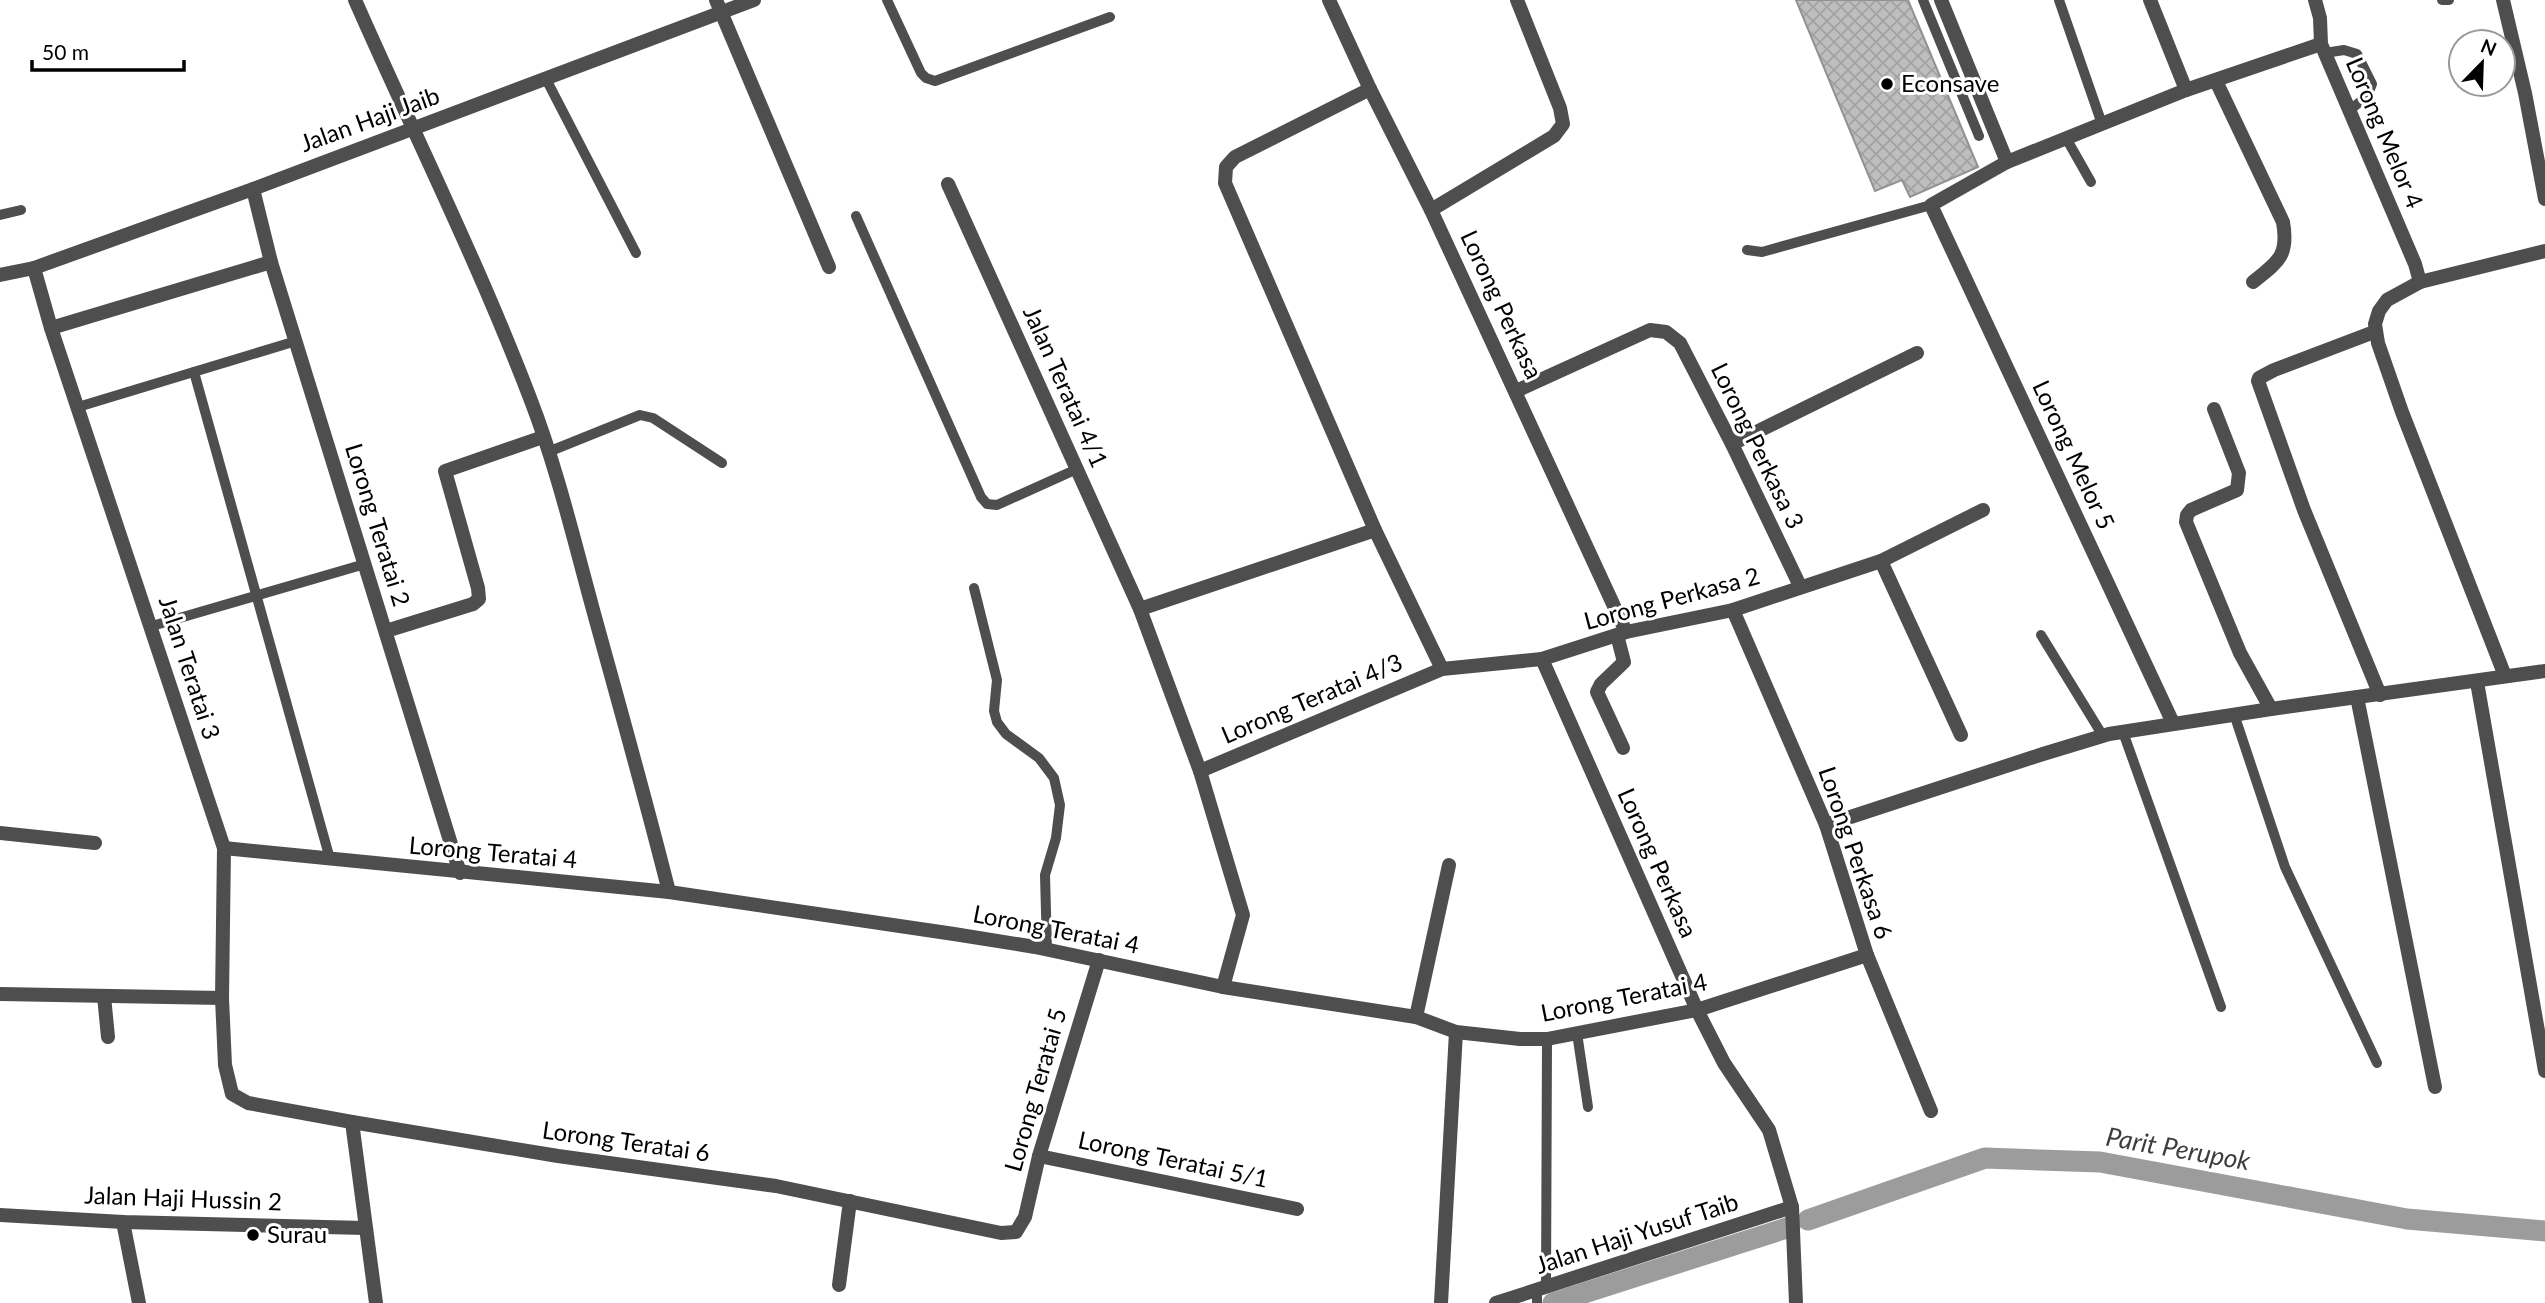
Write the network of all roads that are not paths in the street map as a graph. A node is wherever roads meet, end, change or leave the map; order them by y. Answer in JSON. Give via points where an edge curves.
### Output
{"nodes":[{"id":1,"x":355,"y":0,"type":"edge"},
{"id":2,"x":754,"y":0,"type":"edge"},
{"id":3,"x":887,"y":0,"type":"edge"},
{"id":4,"x":1329,"y":0,"type":"edge"},
{"id":5,"x":1517,"y":0,"type":"edge"},
{"id":6,"x":1923,"y":0,"type":"edge"},
{"id":7,"x":1941,"y":0,"type":"edge"},
{"id":8,"x":2059,"y":0,"type":"edge"},
{"id":9,"x":2150,"y":0,"type":"edge"},
{"id":10,"x":2315,"y":0,"type":"edge"},
{"id":11,"x":2442,"y":0,"type":"edge"},
{"id":12,"x":2449,"y":0,"type":"edge"},
{"id":13,"x":2503,"y":0,"type":"edge"},
{"id":14,"x":719,"y":6,"type":"edge"},
{"id":15,"x":1110,"y":17,"type":"dead end"},
{"id":16,"x":2323,"y":48,"type":"junction"},
{"id":17,"x":546,"y":79,"type":"junction"},
{"id":18,"x":2216,"y":81,"type":"junction"},
{"id":19,"x":1370,"y":89,"type":"junction"},
{"id":20,"x":2186,"y":90,"type":"junction"},
{"id":21,"x":2350,"y":110,"type":"junction"},
{"id":22,"x":2102,"y":124,"type":"junction"},
{"id":23,"x":412,"y":130,"type":"junction"},
{"id":24,"x":1979,"y":136,"type":"dead end"},
{"id":25,"x":2066,"y":138,"type":"junction"},
{"id":26,"x":2007,"y":162,"type":"junction"},
{"id":27,"x":2091,"y":182,"type":"dead end"},
{"id":28,"x":948,"y":184,"type":"dead end"},
{"id":29,"x":253,"y":189,"type":"junction"},
{"id":30,"x":2545,"y":199,"type":"edge"},
{"id":31,"x":1931,"y":205,"type":"junction"},
{"id":32,"x":21,"y":210,"type":"dead end"},
{"id":33,"x":1431,"y":210,"type":"junction"},
{"id":34,"x":0,"y":215,"type":"edge"},
{"id":35,"x":856,"y":216,"type":"dead end"},
{"id":36,"x":1747,"y":250,"type":"dead end"},
{"id":37,"x":2545,"y":251,"type":"edge"},
{"id":38,"x":636,"y":253,"type":"dead end"},
{"id":39,"x":271,"y":262,"type":"junction"},
{"id":40,"x":830,"y":267,"type":"dead end"},
{"id":41,"x":34,"y":268,"type":"junction"},
{"id":42,"x":0,"y":275,"type":"edge"},
{"id":43,"x":2253,"y":282,"type":"dead end"},
{"id":44,"x":2420,"y":282,"type":"junction"},
{"id":45,"x":51,"y":328,"type":"junction"},
{"id":46,"x":2374,"y":332,"type":"junction"},
{"id":47,"x":296,"y":341,"type":"junction"},
{"id":48,"x":1917,"y":353,"type":"dead end"},
{"id":49,"x":194,"y":372,"type":"junction"},
{"id":50,"x":1516,"y":391,"type":"junction"},
{"id":51,"x":78,"y":407,"type":"junction"},
{"id":52,"x":2214,"y":409,"type":"dead end"},
{"id":53,"x":543,"y":437,"type":"junction"},
{"id":54,"x":1732,"y":444,"type":"junction"},
{"id":55,"x":548,"y":452,"type":"junction"},
{"id":56,"x":722,"y":463,"type":"dead end"},
{"id":57,"x":1077,"y":470,"type":"junction"},
{"id":58,"x":1983,"y":510,"type":"dead end"},
{"id":59,"x":1375,"y":530,"type":"junction"},
{"id":60,"x":1881,"y":561,"type":"junction"},
{"id":61,"x":365,"y":564,"type":"junction"},
{"id":62,"x":1800,"y":586,"type":"junction"},
{"id":63,"x":974,"y":588,"type":"dead end"},
{"id":64,"x":256,"y":596,"type":"junction"},
{"id":65,"x":1140,"y":609,"type":"junction"},
{"id":66,"x":1733,"y":610,"type":"junction"},
{"id":67,"x":152,"y":626,"type":"junction"},
{"id":68,"x":386,"y":631,"type":"junction"},
{"id":69,"x":1621,"y":633,"type":"junction"},
{"id":70,"x":2041,"y":635,"type":"dead end"},
{"id":71,"x":1542,"y":659,"type":"junction"},
{"id":72,"x":1441,"y":669,"type":"junction"},
{"id":73,"x":2545,"y":671,"type":"edge"},
{"id":74,"x":2505,"y":676,"type":"junction"},
{"id":75,"x":2477,"y":682,"type":"junction"},
{"id":76,"x":2380,"y":695,"type":"junction"},
{"id":77,"x":2357,"y":698,"type":"junction"},
{"id":78,"x":2271,"y":709,"type":"junction"},
{"id":79,"x":2234,"y":714,"type":"junction"},
{"id":80,"x":2173,"y":723,"type":"junction"},
{"id":81,"x":2123,"y":732,"type":"junction"},
{"id":82,"x":1961,"y":735,"type":"dead end"},
{"id":83,"x":2103,"y":736,"type":"junction"},
{"id":84,"x":1623,"y":748,"type":"dead end"},
{"id":85,"x":1200,"y":771,"type":"junction"},
{"id":86,"x":1826,"y":825,"type":"junction"},
{"id":87,"x":0,"y":833,"type":"edge"},
{"id":88,"x":95,"y":843,"type":"dead end"},
{"id":89,"x":224,"y":848,"type":"junction"},
{"id":90,"x":330,"y":859,"type":"junction"},
{"id":91,"x":1449,"y":865,"type":"dead end"},
{"id":92,"x":460,"y":873,"type":"junction"},
{"id":93,"x":669,"y":892,"type":"junction"},
{"id":94,"x":1047,"y":949,"type":"junction"},
{"id":95,"x":1867,"y":955,"type":"junction"},
{"id":96,"x":1099,"y":960,"type":"junction"},
{"id":97,"x":1223,"y":987,"type":"junction"},
{"id":98,"x":0,"y":994,"type":"edge"},
{"id":99,"x":104,"y":996,"type":"junction"},
{"id":100,"x":222,"y":999,"type":"junction"},
{"id":101,"x":2221,"y":1007,"type":"dead end"},
{"id":102,"x":1697,"y":1010,"type":"junction"},
{"id":103,"x":1416,"y":1017,"type":"junction"},
{"id":104,"x":1455,"y":1032,"type":"junction"},
{"id":105,"x":1577,"y":1033,"type":"junction"},
{"id":106,"x":108,"y":1037,"type":"dead end"},
{"id":107,"x":1547,"y":1040,"type":"junction"},
{"id":108,"x":2377,"y":1063,"type":"dead end"},
{"id":109,"x":2545,"y":1071,"type":"edge"},
{"id":110,"x":2435,"y":1087,"type":"dead end"},
{"id":111,"x":232,"y":1094,"type":"joint"},
{"id":112,"x":1588,"y":1107,"type":"dead end"},
{"id":113,"x":1931,"y":1111,"type":"dead end"},
{"id":114,"x":352,"y":1122,"type":"junction"},
{"id":115,"x":1039,"y":1156,"type":"junction"},
{"id":116,"x":850,"y":1201,"type":"junction"},
{"id":117,"x":1792,"y":1207,"type":"junction"},
{"id":118,"x":1297,"y":1209,"type":"dead end"},
{"id":119,"x":0,"y":1214,"type":"edge"},
{"id":120,"x":123,"y":1222,"type":"junction"},
{"id":121,"x":365,"y":1228,"type":"junction"},
{"id":122,"x":1016,"y":1232,"type":"joint"},
{"id":123,"x":839,"y":1285,"type":"dead end"},
{"id":124,"x":1539,"y":1295,"type":"edge"},
{"id":125,"x":139,"y":1303,"type":"edge"},
{"id":126,"x":376,"y":1303,"type":"edge"},
{"id":127,"x":1441,"y":1303,"type":"edge"},
{"id":128,"x":1496,"y":1303,"type":"edge"},
{"id":129,"x":1796,"y":1303,"type":"edge"}],
"edges":[{"from":1,"to":23,"type":"street"},
{"from":2,"to":14,"type":"street","name":"Jalan Haji Jaib"},
{"from":3,"to":15,"type":"lane","via":[[921,72],[935,81]]},
{"from":4,"to":19,"type":"street","name":"Lorong Perkasa"},
{"from":5,"to":33,"type":"street","via":[[1563,124],[1554,136]]},
{"from":6,"to":24,"type":"lane"},
{"from":7,"to":26,"type":"street"},
{"from":8,"to":22,"type":"lane"},
{"from":9,"to":20,"type":"street"},
{"from":10,"to":16,"type":"street","name":"Lorong Melor 4"},
{"from":11,"to":12,"type":"lane"},
{"from":13,"to":30,"type":"street"},
{"from":14,"to":17,"type":"street","name":"Jalan Haji Jaib"},
{"from":14,"to":40,"type":"street"},
{"from":16,"to":18,"type":"street"},
{"from":16,"to":21,"type":"street","name":"Lorong Melor 4"},
{"from":16,"to":21,"type":"lane","via":[[2357,54],[2372,84],[2367,96]]},
{"from":17,"to":23,"type":"street","name":"Jalan Haji Jaib"},
{"from":17,"to":38,"type":"lane"},
{"from":18,"to":20,"type":"street"},
{"from":18,"to":43,"type":"street","via":[[2283,222],[2284,252]]},
{"from":19,"to":33,"type":"street","name":"Lorong Perkasa"},
{"from":19,"to":59,"type":"street","via":[[1236,157],[1226,167],[1226,183]]},
{"from":20,"to":22,"type":"street"},
{"from":21,"to":44,"type":"street","name":"Lorong Melor 4"},
{"from":22,"to":25,"type":"street"},
{"from":23,"to":29,"type":"street","name":"Jalan Haji Jaib"},
{"from":23,"to":53,"type":"street","via":[[476,266]]},
{"from":25,"to":26,"type":"street"},
{"from":25,"to":27,"type":"lane"},
{"from":26,"to":31,"type":"street"},
{"from":28,"to":57,"type":"street","name":"Jalan Teratai 4/1"},
{"from":29,"to":39,"type":"street","name":"Lorong Teratai 2"},
{"from":29,"to":41,"type":"street","name":"Jalan Haji Jaib"},
{"from":31,"to":36,"type":"lane","via":[[1762,252]]},
{"from":31,"to":80,"type":"street","name":"Lorong Melor 5"},
{"from":32,"to":34,"type":"lane"},
{"from":33,"to":50,"type":"street","name":"Lorong Perkasa"},
{"from":35,"to":57,"type":"lane","via":[[987,504],[996,505]]},
{"from":37,"to":44,"type":"street"},
{"from":39,"to":45,"type":"street"},
{"from":39,"to":47,"type":"street","name":"Lorong Teratai 2"},
{"from":41,"to":42,"type":"street","name":"Jalan Haji Jaib"},
{"from":41,"to":45,"type":"street","name":"Jalan Teratai 3"},
{"from":44,"to":46,"type":"street","via":[[2387,300]]},
{"from":45,"to":51,"type":"street","name":"Jalan Teratai 3"},
{"from":46,"to":74,"type":"street"},
{"from":46,"to":76,"type":"street","via":[[2274,370],[2258,382]]},
{"from":47,"to":49,"type":"lane"},
{"from":47,"to":61,"type":"street","name":"Lorong Teratai 2"},
{"from":48,"to":54,"type":"street"},
{"from":49,"to":51,"type":"lane"},
{"from":49,"to":64,"type":"lane"},
{"from":50,"to":54,"type":"street","name":"Lorong Perkasa 3","via":[[1650,330],[1666,332],[1680,343]]},
{"from":50,"to":69,"type":"street","name":"Lorong Perkasa"},
{"from":51,"to":67,"type":"street","name":"Jalan Teratai 3"},
{"from":52,"to":78,"type":"street","via":[[2239,483],[2237,490],[2191,510],[2186,522],[2240,653]]},
{"from":53,"to":55,"type":"street"},
{"from":53,"to":68,"type":"street","via":[[445,471],[479,599]]},
{"from":54,"to":62,"type":"street","name":"Lorong Perkasa 3"},
{"from":55,"to":56,"type":"lane","via":[[640,415],[653,418]]},
{"from":55,"to":93,"type":"street"},
{"from":57,"to":65,"type":"street","name":"Jalan Teratai 4/1"},
{"from":58,"to":60,"type":"street","name":"Lorong Perkasa 2"},
{"from":59,"to":65,"type":"street"},
{"from":59,"to":72,"type":"street"},
{"from":60,"to":62,"type":"street","name":"Lorong Perkasa 2"},
{"from":60,"to":82,"type":"street"},
{"from":61,"to":64,"type":"lane"},
{"from":61,"to":68,"type":"street","name":"Lorong Teratai 2"},
{"from":62,"to":66,"type":"street","name":"Lorong Perkasa 2"},
{"from":63,"to":94,"type":"lane","via":[[997,680],[997,722],[1039,758],[1054,778],[1060,806],[1045,875]]},
{"from":64,"to":67,"type":"lane"},
{"from":64,"to":90,"type":"lane"},
{"from":65,"to":85,"type":"street","name":"Jalan Teratai 4/1"},
{"from":66,"to":69,"type":"street","name":"Lorong Perkasa 2"},
{"from":66,"to":86,"type":"street","name":"Lorong Perkasa 6"},
{"from":67,"to":89,"type":"street","name":"Jalan Teratai 3"},
{"from":68,"to":92,"type":"street","name":"Lorong Teratai 2"},
{"from":69,"to":71,"type":"street","name":"Lorong Perkasa 2"},
{"from":69,"to":84,"type":"street","via":[[1624,662],[1597,692]]},
{"from":70,"to":83,"type":"lane"},
{"from":71,"to":72,"type":"street","name":"Lorong Perkasa 2"},
{"from":71,"to":102,"type":"street","name":"Lorong Perkasa"},
{"from":72,"to":85,"type":"street","name":"Lorong Teratai 4/3"},
{"from":73,"to":74,"type":"street"},
{"from":74,"to":75,"type":"street"},
{"from":75,"to":76,"type":"street"},
{"from":75,"to":109,"type":"street"},
{"from":76,"to":77,"type":"street"},
{"from":77,"to":78,"type":"street"},
{"from":77,"to":110,"type":"street"},
{"from":78,"to":79,"type":"street"},
{"from":79,"to":80,"type":"street"},
{"from":79,"to":108,"type":"lane","via":[[2285,867]]},
{"from":80,"to":81,"type":"street"},
{"from":81,"to":83,"type":"street"},
{"from":81,"to":101,"type":"lane"},
{"from":83,"to":86,"type":"street"},
{"from":85,"to":97,"type":"street","name":"Jalan Teratai 4/1","via":[[1242,915]]},
{"from":86,"to":95,"type":"street","name":"Lorong Perkasa 6"},
{"from":87,"to":88,"type":"street"},
{"from":89,"to":90,"type":"street","name":"Lorong Teratai 4"},
{"from":89,"to":100,"type":"street","name":"Jalan Teratai 3"},
{"from":90,"to":92,"type":"street","name":"Lorong Teratai 4"},
{"from":91,"to":103,"type":"street"},
{"from":92,"to":93,"type":"street","name":"Lorong Teratai 4"},
{"from":93,"to":94,"type":"street","name":"Lorong Teratai 4"},
{"from":94,"to":96,"type":"street","name":"Lorong Teratai 4"},
{"from":95,"to":102,"type":"street","name":"Lorong Teratai 4"},
{"from":95,"to":113,"type":"street","name":"Lorong Perkasa 6"},
{"from":96,"to":97,"type":"street","name":"Lorong Teratai 4"},
{"from":96,"to":115,"type":"street","name":"Lorong Teratai 5"},
{"from":97,"to":103,"type":"street","name":"Lorong Teratai 4"},
{"from":98,"to":99,"type":"street"},
{"from":99,"to":100,"type":"street"},
{"from":99,"to":106,"type":"street"},
{"from":100,"to":111,"type":"street","name":"Jalan Teratai 3","via":[[225,1065]]},
{"from":102,"to":105,"type":"street","name":"Lorong Teratai 4"},
{"from":102,"to":117,"type":"street","name":"Lorong Perkasa","via":[[1724,1063],[1769,1130]]},
{"from":103,"to":104,"type":"street","name":"Lorong Teratai 4"},
{"from":104,"to":107,"type":"street","name":"Lorong Teratai 4"},
{"from":104,"to":127,"type":"street"},
{"from":105,"to":107,"type":"street","name":"Lorong Teratai 4"},
{"from":105,"to":112,"type":"lane"},
{"from":107,"to":124,"type":"lane"},
{"from":111,"to":114,"type":"street","name":"Lorong Teratai 6","via":[[248,1103]]},
{"from":114,"to":116,"type":"street","name":"Lorong Teratai 6"},
{"from":114,"to":121,"type":"street"},
{"from":115,"to":118,"type":"street","name":"Lorong Teratai 5/1"},
{"from":115,"to":122,"type":"street","name":"Lorong Teratai 5","via":[[1025,1217]]},
{"from":116,"to":122,"type":"street","name":"Lorong Teratai 6","via":[[1001,1233]]},
{"from":116,"to":123,"type":"street"},
{"from":117,"to":124,"type":"street","name":"Jalan Haji Yusuf Taib"},
{"from":117,"to":129,"type":"street","name":"Lorong Perkasa"},
{"from":119,"to":120,"type":"street","name":"Jalan Haji Hussin 2"},
{"from":120,"to":121,"type":"street","name":"Jalan Haji Hussin 2"},
{"from":120,"to":125,"type":"street"},
{"from":121,"to":126,"type":"street"},
{"from":124,"to":128,"type":"street","name":"Jalan Haji Yusuf Taib"}]}
